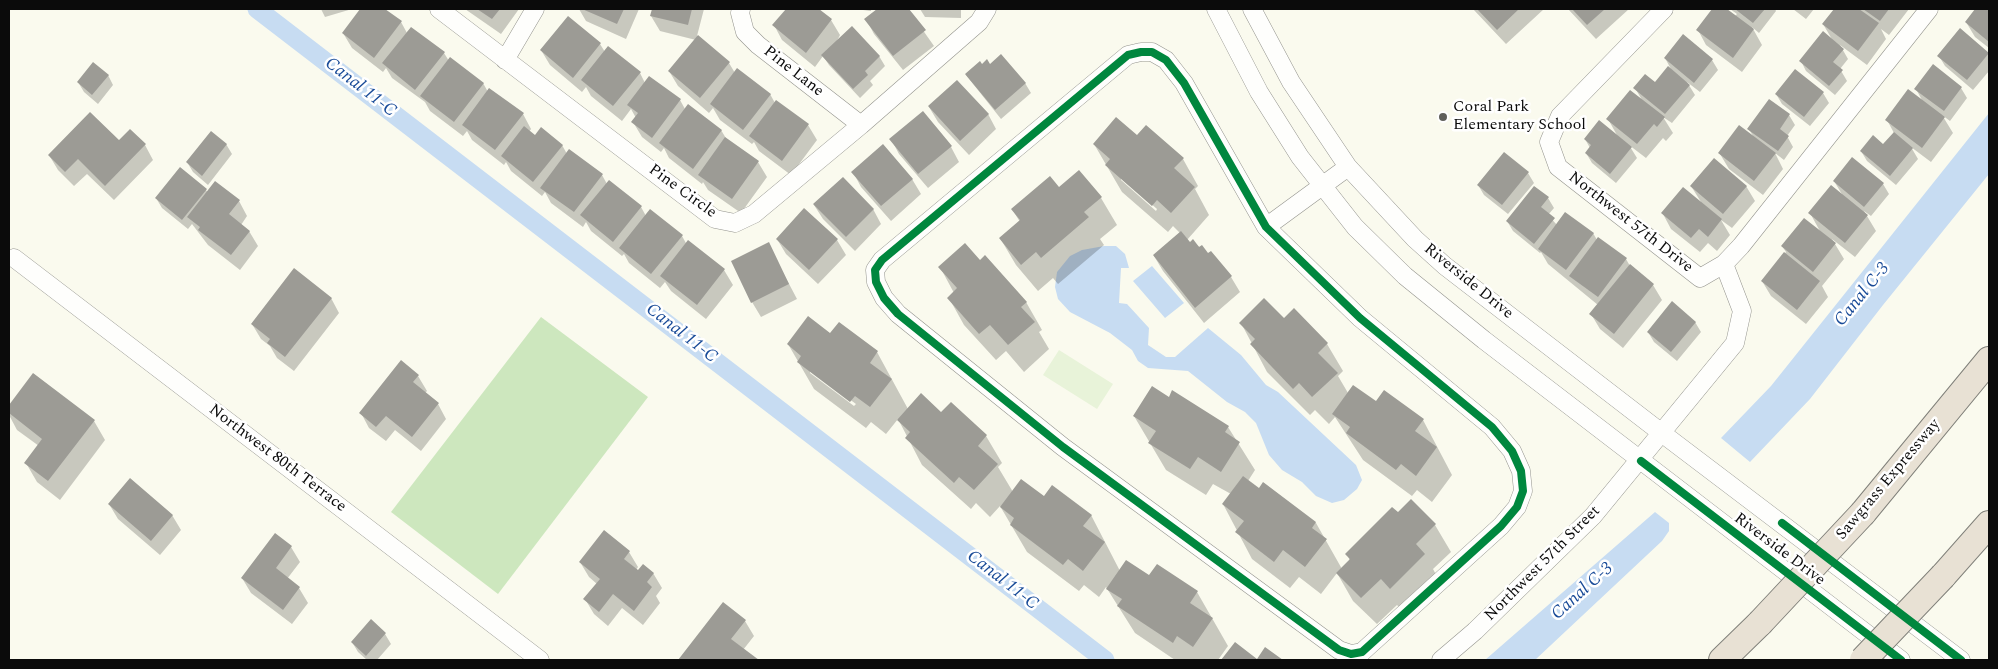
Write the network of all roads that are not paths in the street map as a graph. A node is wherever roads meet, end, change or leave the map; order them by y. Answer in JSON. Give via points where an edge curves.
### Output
{"nodes":[{"id":1,"x":439,"y":9,"type":"edge"},
{"id":2,"x":535,"y":9,"type":"edge"},
{"id":3,"x":741,"y":9,"type":"edge"},
{"id":4,"x":987,"y":9,"type":"edge"},
{"id":5,"x":1216,"y":9,"type":"edge"},
{"id":6,"x":1252,"y":9,"type":"edge"},
{"id":7,"x":1664,"y":9,"type":"edge"},
{"id":8,"x":1929,"y":9,"type":"edge"},
{"id":9,"x":505,"y":60,"type":"junction"},
{"id":10,"x":861,"y":125,"type":"junction"},
{"id":11,"x":1348,"y":167,"type":"junction"},
{"id":12,"x":1324,"y":186,"type":"junction"},
{"id":13,"x":1266,"y":227,"type":"junction"},
{"id":14,"x":14,"y":258,"type":"dead end"},
{"id":15,"x":1724,"y":264,"type":"junction"},
{"id":16,"x":1989,"y":360,"type":"edge"},
{"id":17,"x":1663,"y":434,"type":"junction"},
{"id":18,"x":1641,"y":461,"type":"junction"},
{"id":19,"x":1989,"y":524,"type":"edge"},
{"id":20,"x":540,"y":660,"type":"edge"},
{"id":21,"x":1440,"y":660,"type":"edge"},
{"id":22,"x":1722,"y":660,"type":"edge"},
{"id":23,"x":1863,"y":660,"type":"edge"},
{"id":24,"x":1900,"y":660,"type":"edge"},
{"id":25,"x":1961,"y":660,"type":"edge"}],
"edges":[{"from":1,"to":9,"type":"street","name":"Pine Circle"},
{"from":2,"to":9,"type":"street"},
{"from":3,"to":10,"type":"street","name":"Pine Lane","via":[[745,32],[758,45]]},
{"from":4,"to":10,"type":"street","name":"Pine Circle","via":[[979,22]]},
{"from":5,"to":12,"type":"street","name":"Riverside Drive","via":[[1259,92],[1300,157]]},
{"from":6,"to":11,"type":"street","name":"Riverside Drive","via":[[1292,82]]},
{"from":7,"to":15,"type":"street","name":"Northwest 57th Drive","via":[[1560,116],[1549,142],[1558,167],[1700,278]]},
{"from":8,"to":15,"type":"street","name":"Northwest 57th Drive"},
{"from":9,"to":10,"type":"street","name":"Pine Circle","via":[[715,219],[735,223],[754,214]]},
{"from":11,"to":12,"type":"street"},
{"from":11,"to":17,"type":"street","name":"Riverside Drive","via":[[1414,239],[1445,266]]},
{"from":12,"to":13,"type":"street"},
{"from":12,"to":18,"type":"street","name":"Riverside Drive","via":[[1356,227],[1411,281]]},
{"from":13,"to":13,"type":"street","via":[[1184,83],[1166,60],[1152,52],[1140,52],[1128,55],[882,260],[875,270],[876,282],[898,314],[1063,447],[1339,650],[1351,654],[1362,652],[1501,526],[1517,507],[1524,491],[1521,471],[1512,451],[1492,427],[1360,318]]},
{"from":14,"to":20,"type":"street","name":"Northwest 80th Terrace"},
{"from":15,"to":17,"type":"street","via":[[1742,311],[1735,343]]},
{"from":16,"to":22,"type":"highway","name":"Sawgrass Expressway","bridge":true,"via":[[1863,513]]},
{"from":17,"to":18,"type":"street"},
{"from":17,"to":25,"type":"street","name":"Riverside Drive"},
{"from":18,"to":21,"type":"street","name":"Northwest 57th Street","via":[[1593,516],[1475,631]]},
{"from":18,"to":24,"type":"street","name":"Riverside Drive"},
{"from":19,"to":23,"type":"highway","bridge":true}]}
